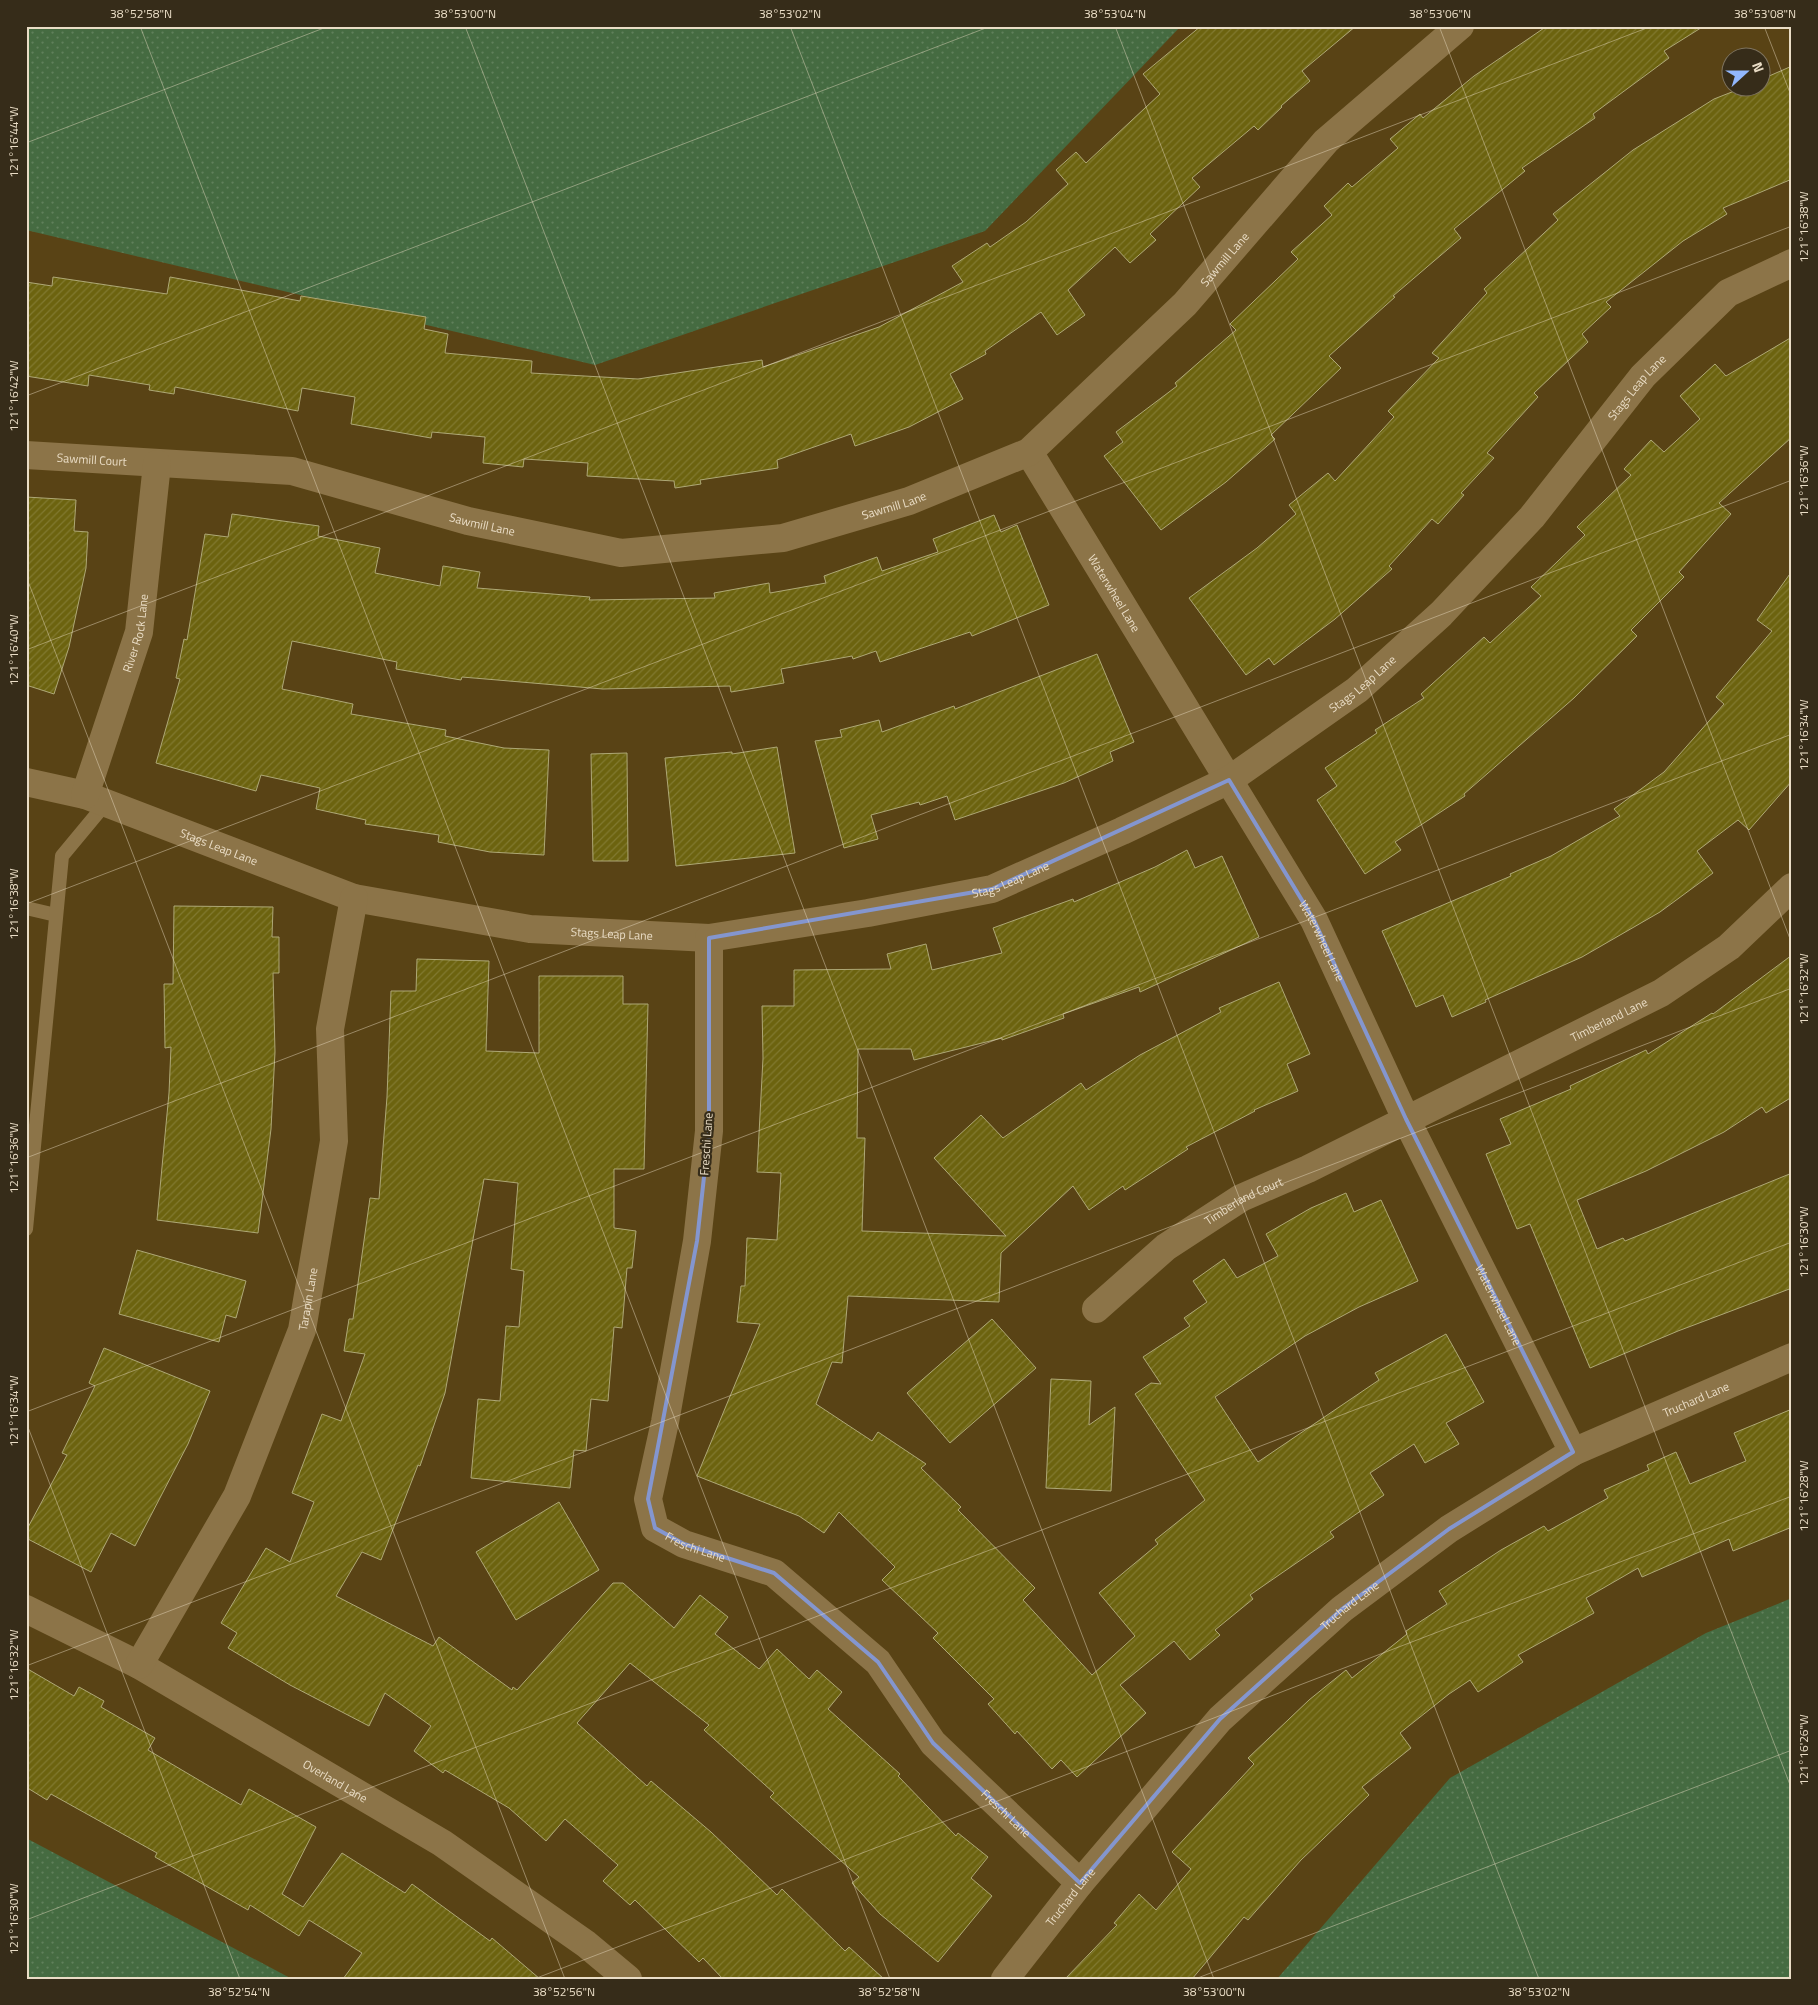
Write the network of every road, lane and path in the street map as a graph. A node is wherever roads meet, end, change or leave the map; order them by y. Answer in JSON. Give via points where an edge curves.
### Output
{"nodes":[{"id":1,"x":1460,"y":26,"type":"edge"},
{"id":2,"x":1792,"y":263,"type":"edge"},
{"id":3,"x":1029,"y":452,"type":"junction"},
{"id":4,"x":26,"y":456,"type":"edge"},
{"id":5,"x":157,"y":464,"type":"junction"},
{"id":6,"x":1229,"y":780,"type":"junction"},
{"id":7,"x":26,"y":782,"type":"edge"},
{"id":8,"x":96,"y":799,"type":"junction"},
{"id":9,"x":1792,"y":887,"type":"edge"},
{"id":10,"x":354,"y":898,"type":"junction"},
{"id":11,"x":26,"y":908,"type":"edge"},
{"id":12,"x":56,"y":915,"type":"junction"},
{"id":13,"x":710,"y":938,"type":"junction"},
{"id":14,"x":1406,"y":1119,"type":"junction"},
{"id":15,"x":26,"y":1229,"type":"edge"},
{"id":16,"x":1096,"y":1309,"type":"dead end"},
{"id":17,"x":1792,"y":1357,"type":"edge"},
{"id":18,"x":1573,"y":1452,"type":"junction"},
{"id":19,"x":26,"y":1609,"type":"edge"},
{"id":20,"x":139,"y":1665,"type":"junction"},
{"id":21,"x":1080,"y":1882,"type":"junction"},
{"id":22,"x":628,"y":1979,"type":"edge"},
{"id":23,"x":1005,"y":1979,"type":"edge"}],
"edges":[{"from":1,"to":3,"type":"street","name":"Sawmill Lane","via":[[1326,141],[1185,304]]},
{"from":2,"to":6,"type":"street","name":"Stags Leap Lane","via":[[1728,293],[1643,376],[1532,517],[1441,614],[1357,690]]},
{"from":3,"to":5,"type":"street","name":"Sawmill Lane","via":[[909,501],[783,538],[621,553],[468,521],[292,471]]},
{"from":3,"to":6,"type":"street","name":"Waterwheel Lane"},
{"from":4,"to":5,"type":"street","name":"Sawmill Court"},
{"from":5,"to":8,"type":"street","name":"River Rock Lane","via":[[139,632]]},
{"from":6,"to":13,"type":"street","name":"Stags Leap Lane","via":[[992,889]]},
{"from":6,"to":14,"type":"street","name":"Waterwheel Lane","via":[[1314,920]]},
{"from":7,"to":8,"type":"street","name":"Stags Leap Lane"},
{"from":8,"to":10,"type":"street","name":"Stags Leap Lane"},
{"from":8,"to":12,"type":"lane","via":[[62,856]]},
{"from":9,"to":14,"type":"street","name":"Timberland Lane","via":[[1729,947],[1661,993]]},
{"from":10,"to":13,"type":"street","name":"Stags Leap Lane","via":[[530,929]]},
{"from":10,"to":20,"type":"street","name":"Tarapin Lane","via":[[330,1029],[334,1141],[302,1330],[237,1496]]},
{"from":11,"to":12,"type":"lane"},
{"from":12,"to":15,"type":"lane"},
{"from":13,"to":21,"type":"street","name":"Freschi Lane","via":[[709,1131],[697,1241],[648,1499],[655,1528],[684,1544],[774,1572],[878,1662],[933,1743]]},
{"from":14,"to":16,"type":"street","name":"Timberland Court","via":[[1308,1169],[1241,1198],[1166,1247]]},
{"from":14,"to":18,"type":"street","name":"Waterwheel Lane"},
{"from":17,"to":18,"type":"street","name":"Truchard Lane"},
{"from":18,"to":21,"type":"street","name":"Truchard Lane","via":[[1448,1529],[1342,1609],[1220,1719]]},
{"from":19,"to":20,"type":"street","name":"Overland Lane"},
{"from":20,"to":22,"type":"street","name":"Overland Lane","via":[[442,1842],[586,1944]]},
{"from":21,"to":23,"type":"street","name":"Truchard Lane"}]}
